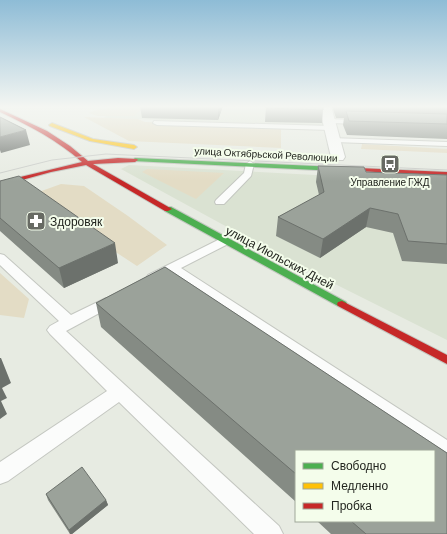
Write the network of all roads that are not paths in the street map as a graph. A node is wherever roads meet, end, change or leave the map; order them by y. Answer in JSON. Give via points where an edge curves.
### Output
{"nodes":[{"id":1,"x":331,"y":130,"type":"edge"},
{"id":2,"x":40,"y":131,"type":"edge"},
{"id":3,"x":64,"y":131,"type":"edge"},
{"id":4,"x":339,"y":131,"type":"edge"},
{"id":5,"x":90,"y":140,"type":"junction"},
{"id":6,"x":447,"y":144,"type":"edge"},
{"id":7,"x":146,"y":148,"type":"dead end"},
{"id":8,"x":252,"y":153,"type":"dead end"},
{"id":9,"x":106,"y":159,"type":"junction"},
{"id":10,"x":339,"y":160,"type":"junction"},
{"id":11,"x":85,"y":162,"type":"junction"},
{"id":12,"x":250,"y":164,"type":"junction"},
{"id":13,"x":104,"y":172,"type":"junction"},
{"id":14,"x":447,"y":174,"type":"edge"},
{"id":15,"x":0,"y":184,"type":"edge"},
{"id":16,"x":220,"y":202,"type":"dead end"},
{"id":17,"x":224,"y":241,"type":"junction"},
{"id":18,"x":0,"y":258,"type":"edge"},
{"id":19,"x":172,"y":268,"type":"junction"},
{"id":20,"x":70,"y":323,"type":"junction"},
{"id":21,"x":447,"y":360,"type":"edge"},
{"id":22,"x":120,"y":392,"type":"junction"},
{"id":23,"x":447,"y":451,"type":"edge"},
{"id":24,"x":0,"y":474,"type":"edge"},
{"id":25,"x":271,"y":534,"type":"edge"}],
"edges":[{"from":1,"to":10,"type":"street"},
{"from":2,"to":11,"type":"main road","name":"улица Июльских Дней","via":[[68,147]]},
{"from":3,"to":5,"type":"main road"},
{"from":4,"to":6,"type":"lane"},
{"from":5,"to":7,"type":"main road"},
{"from":5,"to":9,"type":"main road","via":[[104,151]]},
{"from":5,"to":11,"type":"main road","via":[[95,151]]},
{"from":8,"to":12,"type":"main road"},
{"from":9,"to":11,"type":"main road","name":"улица Октябрьской Революции"},
{"from":9,"to":12,"type":"main road","name":"улица Октябрьской Революции"},
{"from":9,"to":13,"type":"main road"},
{"from":10,"to":12,"type":"main road","name":"улица Октябрьской Революции"},
{"from":10,"to":14,"type":"main road","name":"улица Октябрьской Революции"},
{"from":11,"to":13,"type":"main road","name":"улица Июльских Дней"},
{"from":11,"to":15,"type":"main road","name":"улица Октябрьской Революции"},
{"from":12,"to":16,"type":"lane","via":[[248,174]]},
{"from":13,"to":17,"type":"main road","name":"улица Июльских Дней"},
{"from":17,"to":19,"type":"lane"},
{"from":17,"to":21,"type":"main road","name":"улица Июльских Дней"},
{"from":18,"to":20,"type":"lane"},
{"from":19,"to":20,"type":"lane"},
{"from":19,"to":23,"type":"lane"},
{"from":20,"to":22,"type":"lane","via":[[55,330]]},
{"from":22,"to":24,"type":"lane"},
{"from":22,"to":25,"type":"lane"}]}
